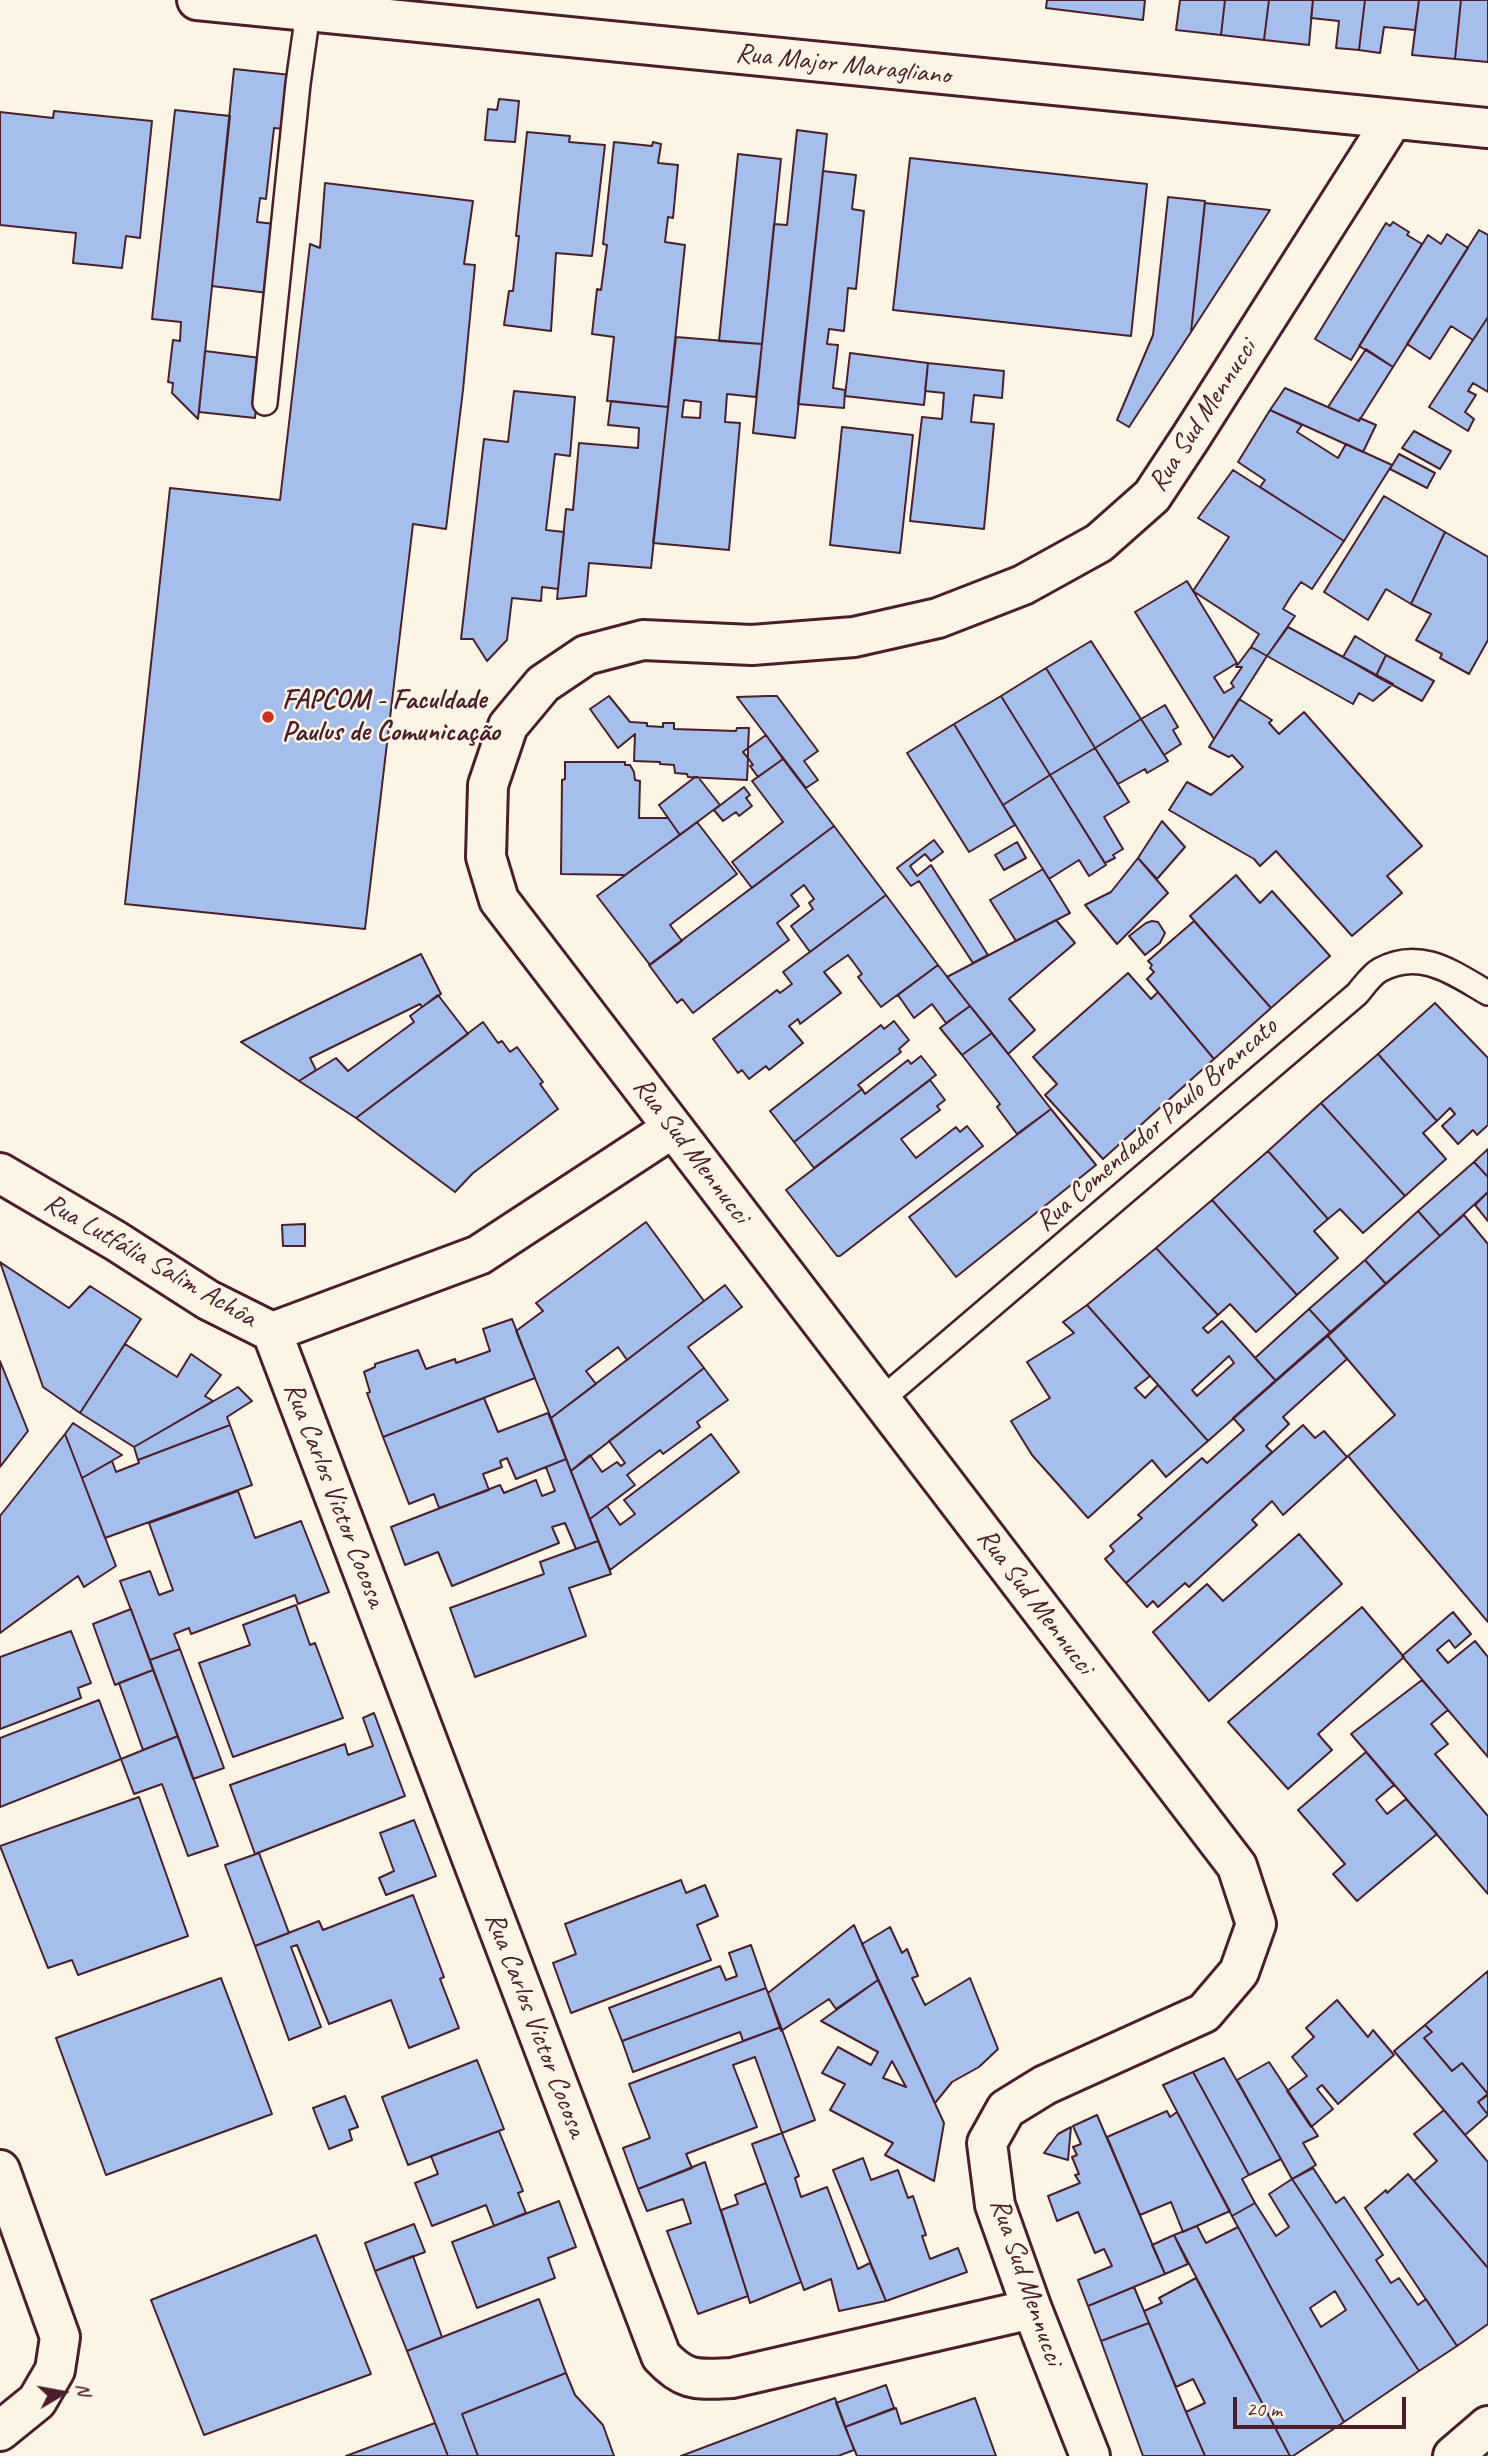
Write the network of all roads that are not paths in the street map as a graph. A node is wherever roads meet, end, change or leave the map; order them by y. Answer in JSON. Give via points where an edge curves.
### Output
{"nodes":[{"id":1,"x":197,"y":0,"type":"edge"},
{"id":2,"x":308,"y":12,"type":"junction"},
{"id":3,"x":1393,"y":118,"type":"junction"},
{"id":4,"x":1488,"y":128,"type":"edge"},
{"id":5,"x":265,"y":403,"type":"dead end"},
{"id":6,"x":1488,"y":993,"type":"edge"},
{"id":7,"x":673,"y":1128,"type":"junction"},
{"id":8,"x":0,"y":1173,"type":"edge"},
{"id":9,"x":272,"y":1332,"type":"junction"},
{"id":10,"x":881,"y":1400,"type":"junction"},
{"id":11,"x":0,"y":2170,"type":"edge"},
{"id":12,"x":1032,"y":2309,"type":"junction"},
{"id":13,"x":1488,"y":2427,"type":"edge"},
{"id":14,"x":0,"y":2431,"type":"edge"},
{"id":15,"x":1090,"y":2456,"type":"edge"},
{"id":16,"x":1453,"y":2456,"type":"edge"}],
"edges":[{"from":1,"to":2,"type":"street","name":"Rua Major Maragliano"},
{"from":2,"to":3,"type":"street","name":"Rua Major Maragliano"},
{"from":2,"to":5,"type":"lane"},
{"from":3,"to":4,"type":"street","name":"Rua Major Maragliano"},
{"from":3,"to":7,"type":"street","name":"Rua Sud Mennucci","via":[[1152,496],[1099,542],[1023,585],[938,618],[854,637],[752,645],[643,640],[586,655],[543,684],[508,726],[488,785],[486,857],[499,900]]},
{"from":6,"to":10,"type":"lane","name":"Rua Comendador Paulo Brancato","via":[[1436,964],[1404,961],[1378,971],[1357,994]]},
{"from":7,"to":9,"type":"street","name":"Rua Lutfália Salim Achôa","via":[[479,1255]]},
{"from":7,"to":10,"type":"street","name":"Rua Sud Mennucci"},
{"from":8,"to":9,"type":"street","name":"Rua Lutfália Salim Achôa","via":[[208,1300]]},
{"from":9,"to":12,"type":"street","name":"Rua Carlos Victor Cocosa","via":[[661,2356],[675,2371],[696,2379],[732,2378]]},
{"from":10,"to":12,"type":"street","name":"Rua Sud Mennucci","via":[[1237,1866],[1256,1924],[1239,1972],[1203,2013],[1045,2085],[1006,2109],[987,2143],[995,2205]]},
{"from":11,"to":14,"type":"street","via":[[60,2337],[55,2370],[37,2401]]},
{"from":12,"to":15,"type":"street","name":"Rua Sud Mennucci"},
{"from":13,"to":16,"type":"street"}]}
